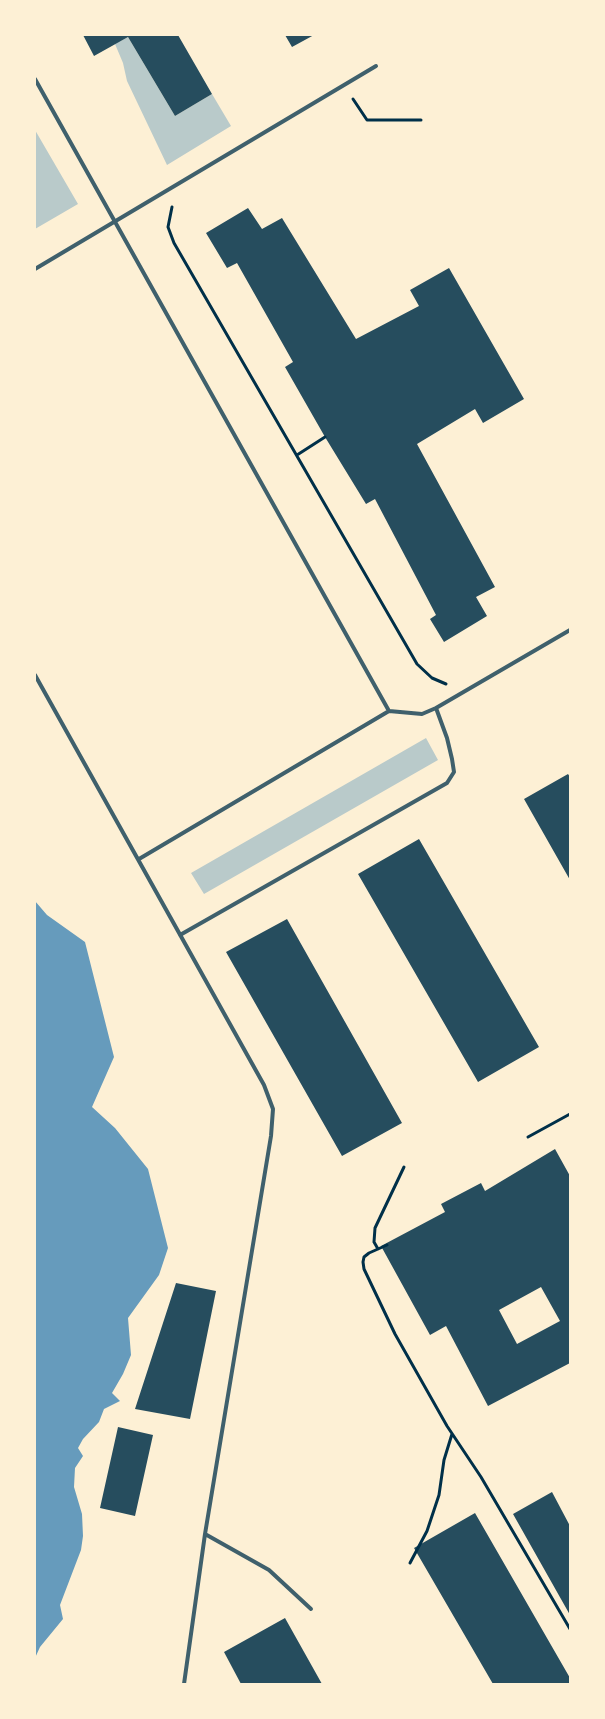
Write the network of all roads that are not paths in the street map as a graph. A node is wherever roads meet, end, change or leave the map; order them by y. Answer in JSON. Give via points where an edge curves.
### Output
{"nodes":[{"id":1,"x":376,"y":66,"type":"dead end"},
{"id":2,"x":35,"y":79,"type":"edge"},
{"id":3,"x":115,"y":222,"type":"junction"},
{"id":4,"x":35,"y":269,"type":"edge"},
{"id":5,"x":570,"y":630,"type":"edge"},
{"id":6,"x":35,"y":675,"type":"edge"},
{"id":7,"x":436,"y":708,"type":"junction"},
{"id":8,"x":389,"y":711,"type":"junction"},
{"id":9,"x":138,"y":859,"type":"junction"},
{"id":10,"x":180,"y":935,"type":"junction"},
{"id":11,"x":206,"y":1534,"type":"junction"},
{"id":12,"x":311,"y":1609,"type":"dead end"},
{"id":13,"x":184,"y":1684,"type":"edge"}],
"edges":[{"from":1,"to":3,"type":"lane"},
{"from":2,"to":3,"type":"lane"},
{"from":3,"to":4,"type":"lane"},
{"from":3,"to":8,"type":"lane"},
{"from":5,"to":7,"type":"lane"},
{"from":6,"to":9,"type":"lane"},
{"from":7,"to":8,"type":"lane","via":[[422,714]]},
{"from":7,"to":10,"type":"lane","via":[[454,772],[447,782]]},
{"from":8,"to":9,"type":"lane"},
{"from":9,"to":10,"type":"lane"},
{"from":10,"to":11,"type":"lane","via":[[264,1085],[273,1109]]},
{"from":11,"to":12,"type":"lane","via":[[269,1570]]},
{"from":11,"to":13,"type":"lane"}]}
